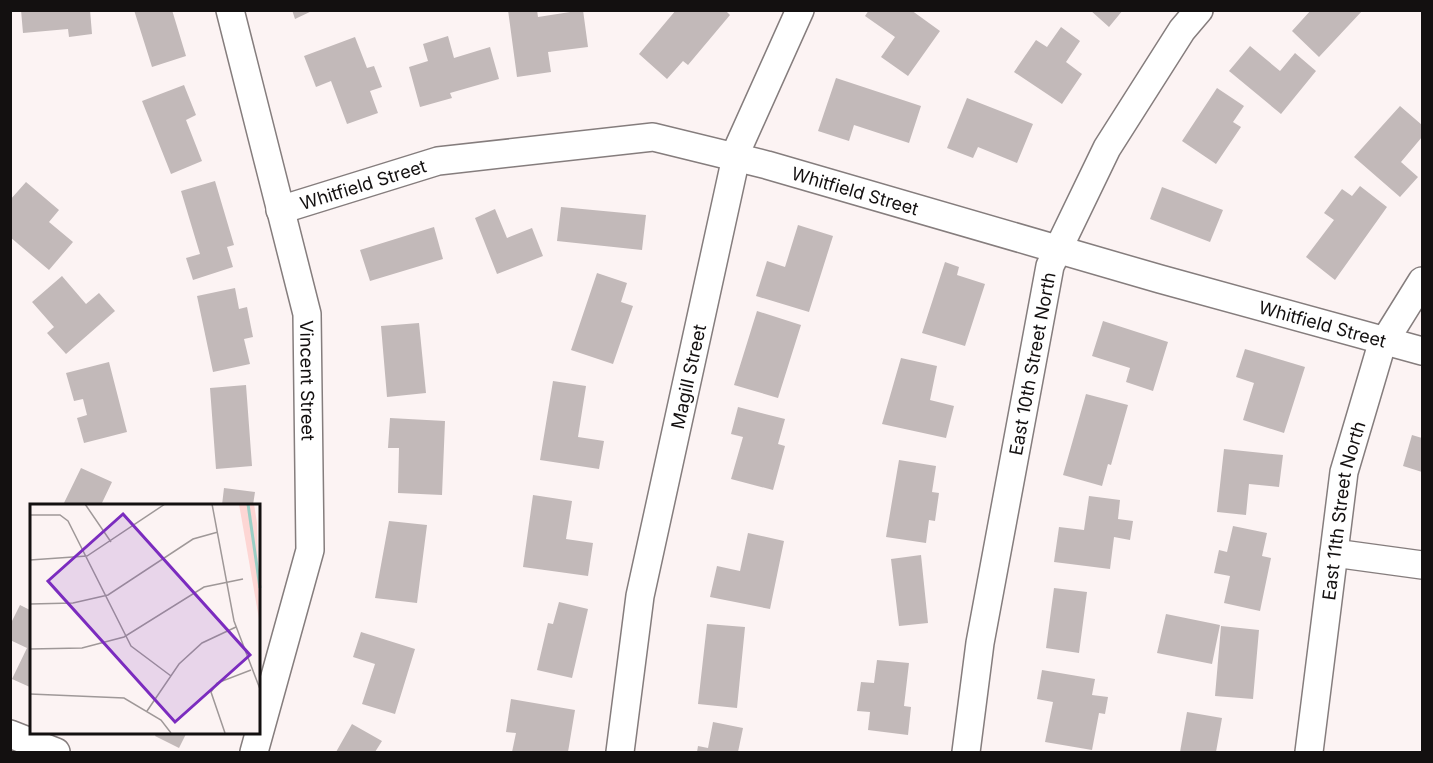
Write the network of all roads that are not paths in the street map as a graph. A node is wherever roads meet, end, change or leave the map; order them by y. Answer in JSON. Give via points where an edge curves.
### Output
{"nodes":[{"id":1,"x":230,"y":10,"type":"edge"},
{"id":2,"x":800,"y":10,"type":"edge"},
{"id":3,"x":1199,"y":10,"type":"edge"},
{"id":4,"x":736,"y":158,"type":"junction"},
{"id":5,"x":280,"y":210,"type":"junction"},
{"id":6,"x":1058,"y":249,"type":"junction"},
{"id":7,"x":1422,"y":281,"type":"edge"},
{"id":8,"x":1385,"y":341,"type":"junction"},
{"id":9,"x":1422,"y":351,"type":"edge"},
{"id":10,"x":1334,"y":553,"type":"junction"},
{"id":11,"x":1422,"y":565,"type":"edge"},
{"id":12,"x":260,"y":731,"type":"edge"},
{"id":13,"x":260,"y":733,"type":"edge"},
{"id":14,"x":10,"y":734,"type":"edge"},
{"id":15,"x":56,"y":753,"type":"edge"},
{"id":16,"x":254,"y":753,"type":"edge"},
{"id":17,"x":620,"y":753,"type":"edge"},
{"id":18,"x":966,"y":753,"type":"edge"},
{"id":19,"x":1309,"y":753,"type":"edge"}],
"edges":[{"from":1,"to":5,"type":"street","name":"Vincent Street"},
{"from":2,"to":4,"type":"street","name":"Magill Street"},
{"from":3,"to":6,"type":"street","name":"East 10th Street North","via":[[1182,30],[1107,148]]},
{"from":4,"to":5,"type":"street","name":"Whitfield Street","via":[[653,137],[449,160]]},
{"from":4,"to":6,"type":"street","name":"Whitfield Street"},
{"from":4,"to":17,"type":"street","name":"Magill Street","via":[[640,596]]},
{"from":5,"to":12,"type":"street","name":"Vincent Street","via":[[307,314],[310,550]]},
{"from":6,"to":8,"type":"street","name":"Whitfield Street"},
{"from":6,"to":18,"type":"street","name":"East 10th Street North","via":[[1050,266],[982,631]]},
{"from":7,"to":8,"type":"street","name":"East 11th Street North"},
{"from":8,"to":9,"type":"street","name":"Whitfield Street"},
{"from":8,"to":10,"type":"street","name":"East 11th Street North","via":[[1344,472]]},
{"from":10,"to":11,"type":"street"},
{"from":10,"to":19,"type":"street","name":"East 11th Street North"},
{"from":13,"to":16,"type":"street","name":"Vincent Street"},
{"from":14,"to":15,"type":"street"}]}
